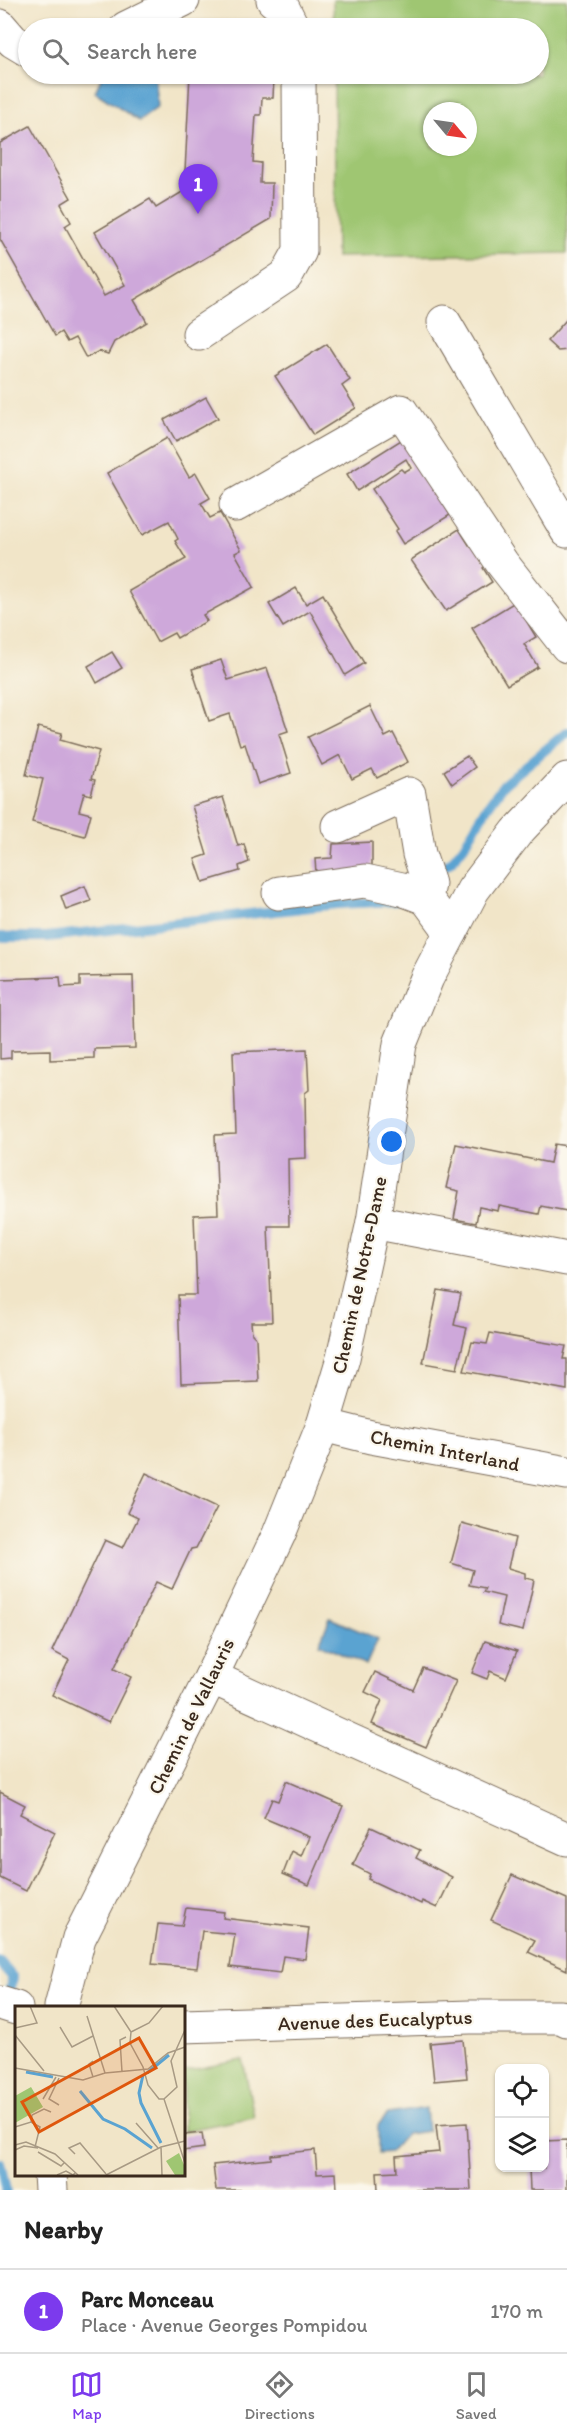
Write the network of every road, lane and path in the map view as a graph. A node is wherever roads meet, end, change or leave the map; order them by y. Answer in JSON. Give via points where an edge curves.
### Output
{"nodes":[{"id":1,"x":183,"y":0,"type":"edge"},
{"id":2,"x":273,"y":0,"type":"edge"},
{"id":3,"x":146,"y":18,"type":"edge"},
{"id":4,"x":288,"y":18,"type":"edge"},
{"id":5,"x":0,"y":26,"type":"edge"},
{"id":6,"x":18,"y":44,"type":"edge"},
{"id":7,"x":298,"y":84,"type":"edge"},
{"id":8,"x":444,"y":322,"type":"dead end"},
{"id":9,"x":199,"y":334,"type":"dead end"},
{"id":10,"x":236,"y":505,"type":"dead end"},
{"id":11,"x":567,"y":531,"type":"edge"},
{"id":12,"x":567,"y":646,"type":"edge"},
{"id":13,"x":567,"y":778,"type":"edge"},
{"id":14,"x":338,"y":826,"type":"dead end"},
{"id":15,"x":419,"y":881,"type":"junction"},
{"id":16,"x":279,"y":892,"type":"dead end"},
{"id":17,"x":451,"y":932,"type":"junction"},
{"id":18,"x":373,"y":1222,"type":"junction"},
{"id":19,"x":567,"y":1259,"type":"edge"},
{"id":20,"x":322,"y":1425,"type":"junction"},
{"id":21,"x":567,"y":1473,"type":"edge"},
{"id":22,"x":212,"y":1677,"type":"junction"},
{"id":23,"x":567,"y":1839,"type":"edge"},
{"id":24,"x":0,"y":2003,"type":"edge"},
{"id":25,"x":61,"y":2006,"type":"edge"},
{"id":26,"x":15,"y":2008,"type":"edge"},
{"id":27,"x":567,"y":2020,"type":"edge"},
{"id":28,"x":184,"y":2026,"type":"edge"},
{"id":29,"x":50,"y":2175,"type":"edge"},
{"id":30,"x":51,"y":2190,"type":"edge"}],
"edges":[{"from":1,"to":3,"type":"street"},
{"from":2,"to":4,"type":"street"},
{"from":5,"to":6,"type":"street"},
{"from":7,"to":9,"type":"street","via":[[300,251],[286,276]]},
{"from":8,"to":11,"type":"street"},
{"from":10,"to":12,"type":"street","via":[[402,411],[502,563]]},
{"from":13,"to":17,"type":"street","name":"Chemin de Notre-Dame","via":[[517,832],[473,890]]},
{"from":14,"to":15,"type":"street","via":[[409,794]]},
{"from":15,"to":16,"type":"street","via":[[365,881]]},
{"from":15,"to":17,"type":"street"},
{"from":17,"to":18,"type":"street","name":"Chemin de Notre-Dame","via":[[400,1044]]},
{"from":18,"to":19,"type":"street"},
{"from":18,"to":20,"type":"street","name":"Chemin de Notre-Dame","via":[[344,1358]]},
{"from":20,"to":21,"type":"street","name":"Chemin Interland"},
{"from":20,"to":22,"type":"street","name":"Chemin de Vallauris","via":[[279,1534]]},
{"from":22,"to":23,"type":"street"},
{"from":22,"to":25,"type":"street","name":"Chemin de Vallauris","via":[[79,1938]]},
{"from":24,"to":26,"type":"street"},
{"from":27,"to":28,"type":"street","name":"Avenue des Eucalyptus","via":[[470,2017]]},
{"from":29,"to":30,"type":"street"}]}
